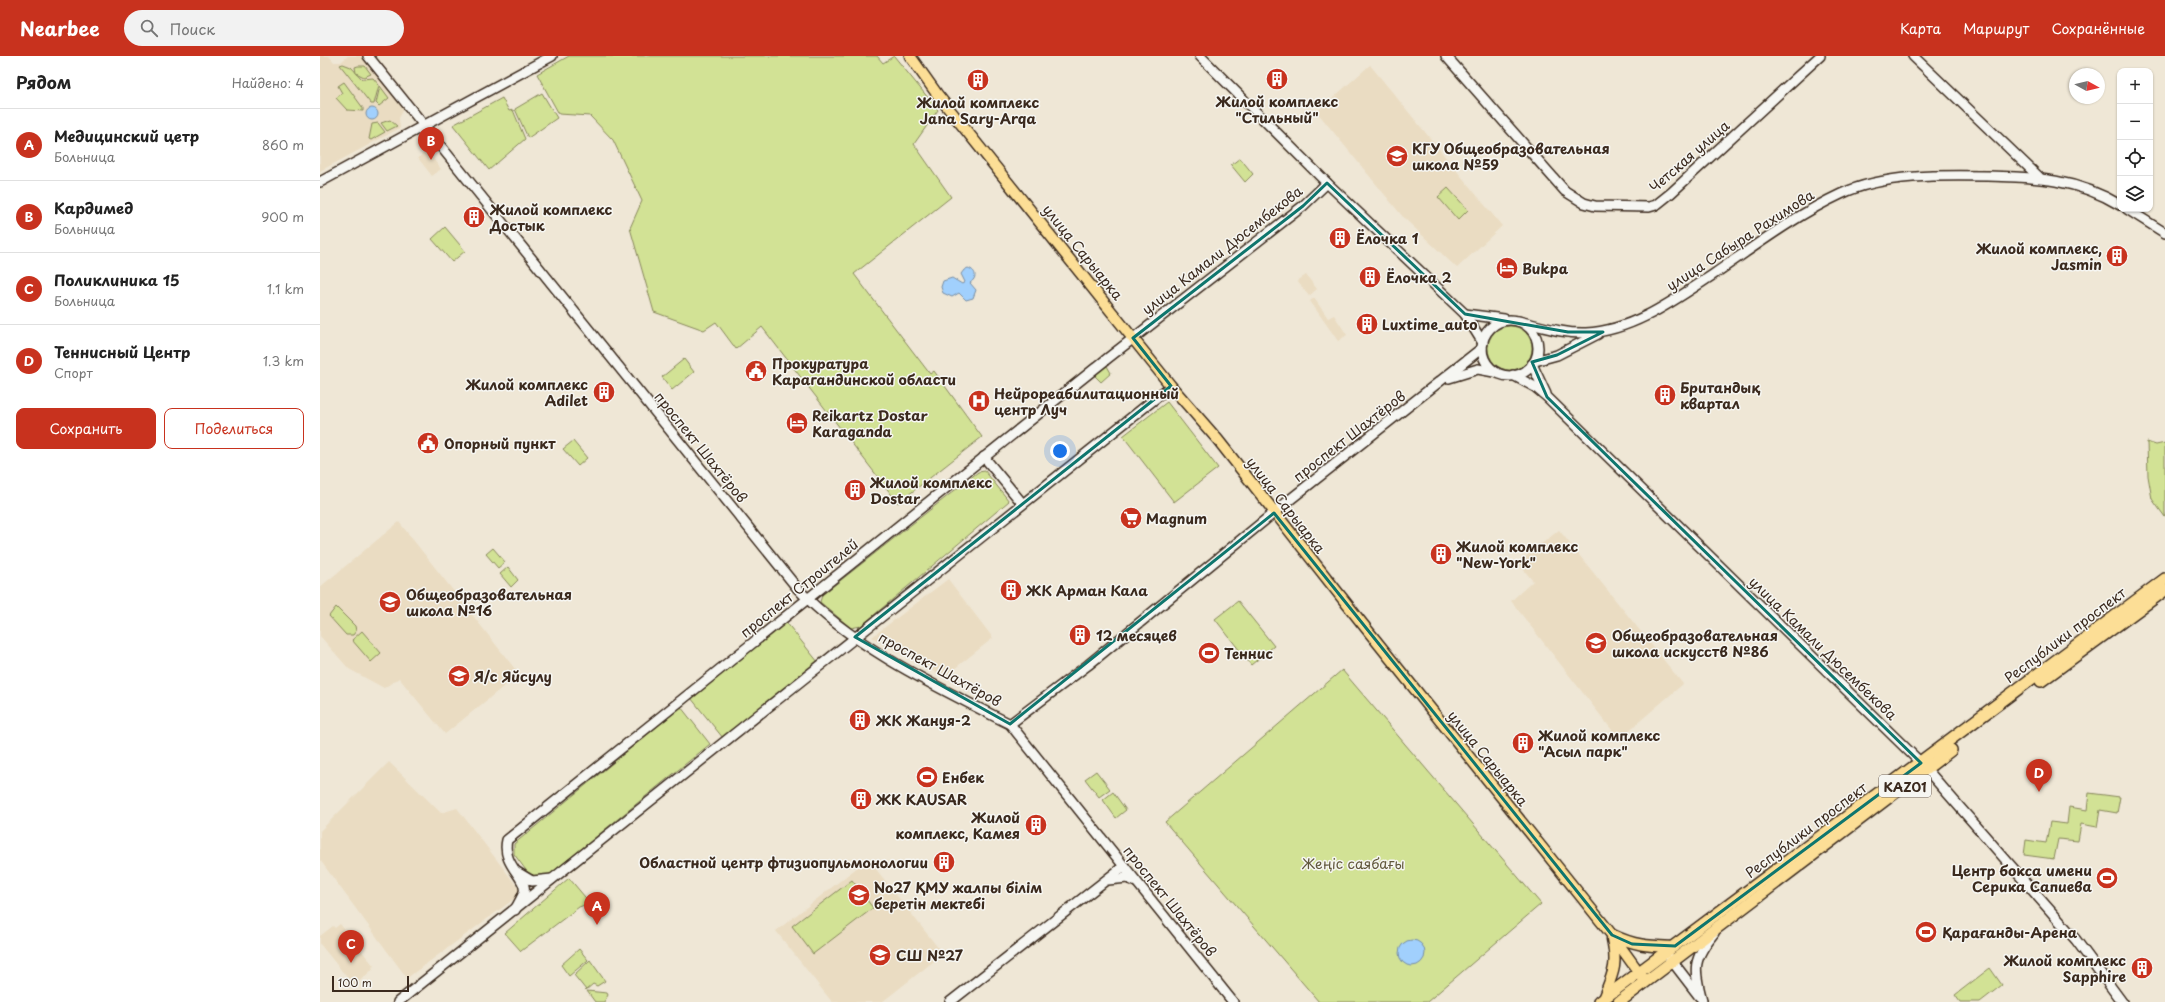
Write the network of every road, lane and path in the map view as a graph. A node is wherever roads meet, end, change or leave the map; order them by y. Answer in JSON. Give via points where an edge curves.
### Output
{"nodes":[{"id":1,"x":368,"y":56,"type":"edge"},
{"id":2,"x":552,"y":56,"type":"edge"},
{"id":3,"x":910,"y":56,"type":"edge"},
{"id":4,"x":1200,"y":56,"type":"edge"},
{"id":5,"x":1446,"y":56,"type":"edge"},
{"id":6,"x":1820,"y":56,"type":"edge"},
{"id":7,"x":1913,"y":56,"type":"edge"},
{"id":8,"x":425,"y":126,"type":"junction"},
{"id":9,"x":2039,"y":177,"type":"junction"},
{"id":10,"x":320,"y":182,"type":"edge"},
{"id":11,"x":1328,"y":183,"type":"junction"},
{"id":12,"x":2117,"y":204,"type":"edge"},
{"id":13,"x":2132,"y":212,"type":"edge"},
{"id":14,"x":2165,"y":233,"type":"edge"},
{"id":15,"x":1465,"y":314,"type":"junction"},
{"id":16,"x":1514,"y":320,"type":"junction"},
{"id":17,"x":1603,"y":332,"type":"junction"},
{"id":18,"x":1133,"y":338,"type":"junction"},
{"id":19,"x":1483,"y":346,"type":"junction"},
{"id":20,"x":1534,"y":363,"type":"junction"},
{"id":21,"x":1499,"y":373,"type":"junction"},
{"id":22,"x":1513,"y":375,"type":"junction"},
{"id":23,"x":1442,"y":380,"type":"junction"},
{"id":24,"x":1172,"y":386,"type":"junction"},
{"id":25,"x":1547,"y":397,"type":"junction"},
{"id":26,"x":984,"y":457,"type":"junction"},
{"id":27,"x":1022,"y":503,"type":"junction"},
{"id":28,"x":1274,"y":514,"type":"junction"},
{"id":29,"x":2165,"y":579,"type":"edge"},
{"id":30,"x":2165,"y":590,"type":"edge"},
{"id":31,"x":808,"y":600,"type":"junction"},
{"id":32,"x":855,"y":637,"type":"junction"},
{"id":33,"x":1010,"y":724,"type":"junction"},
{"id":34,"x":1924,"y":767,"type":"junction"},
{"id":35,"x":1124,"y":866,"type":"junction"},
{"id":36,"x":514,"y":871,"type":"junction"},
{"id":37,"x":552,"y":879,"type":"junction"},
{"id":38,"x":1103,"y":882,"type":"junction"},
{"id":39,"x":1138,"y":884,"type":"junction"},
{"id":40,"x":515,"y":910,"type":"junction"},
{"id":41,"x":1719,"y":926,"type":"junction"},
{"id":42,"x":1612,"y":935,"type":"junction"},
{"id":43,"x":1670,"y":954,"type":"junction"},
{"id":44,"x":1642,"y":976,"type":"junction"},
{"id":45,"x":1616,"y":990,"type":"junction"},
{"id":46,"x":1601,"y":1000,"type":"edge"},
{"id":47,"x":1622,"y":1001,"type":"edge"},
{"id":48,"x":1703,"y":1001,"type":"edge"},
{"id":49,"x":398,"y":1002,"type":"edge"},
{"id":50,"x":950,"y":1002,"type":"edge"},
{"id":51,"x":1233,"y":1002,"type":"edge"},
{"id":52,"x":2122,"y":1002,"type":"edge"}],
"edges":[{"from":1,"to":8,"type":"main road","name":"проспект Шахтёров"},
{"from":2,"to":8,"type":"main road"},
{"from":3,"to":18,"type":"main road","name":"улица Сарыарка","via":[[932,88]]},
{"from":4,"to":11,"type":"main road"},
{"from":5,"to":6,"type":"main road","name":"Четская улица","via":[[1565,191],[1584,203],[1595,206],[1649,207],[1668,196]]},
{"from":7,"to":9,"type":"main road"},
{"from":8,"to":10,"type":"main road"},
{"from":8,"to":31,"type":"main road","name":"проспект Шахтёров"},
{"from":9,"to":12,"type":"main road","name":"улица Сабыра Рахимова","via":[[2089,190]]},
{"from":9,"to":17,"type":"main road","name":"улица Сабыра Рахимова","via":[[1908,178],[1842,193],[1793,220],[1688,291],[1646,316]]},
{"from":11,"to":15,"type":"main road"},
{"from":11,"to":18,"type":"main road","name":"улица Камали Дюсембекова","via":[[1303,206]]},
{"from":13,"to":14,"type":"main road"},
{"from":15,"to":16,"type":"main road"},
{"from":15,"to":19,"type":"main road"},
{"from":16,"to":17,"type":"main road","via":[[1576,332]]},
{"from":16,"to":19,"type":"main road","via":[[1500,322],[1492,327],[1486,334]]},
{"from":16,"to":20,"type":"main road","via":[[1525,324],[1535,336],[1538,350]]},
{"from":17,"to":20,"type":"main road","via":[[1557,355]]},
{"from":18,"to":24,"type":"main road","name":"улица Сарыарка"},
{"from":18,"to":26,"type":"main road","name":"проспект Строителей"},
{"from":19,"to":21,"type":"main road","via":[[1487,363]]},
{"from":19,"to":23,"type":"main road","name":"проспект Шахтёров"},
{"from":20,"to":22,"type":"main road","via":[[1520,374]]},
{"from":20,"to":25,"type":"main road"},
{"from":21,"to":22,"type":"main road"},
{"from":21,"to":23,"type":"main road","via":[[1478,369]]},
{"from":22,"to":25,"type":"main road"},
{"from":23,"to":28,"type":"main road","name":"проспект Шахтёров"},
{"from":24,"to":27,"type":"main road","name":"проспект Строителей"},
{"from":24,"to":28,"type":"main road","name":"улица Сарыарка","via":[[1218,440]]},
{"from":25,"to":34,"type":"main road","name":"улица Камали Дюсембекова"},
{"from":26,"to":27,"type":"main road"},
{"from":26,"to":31,"type":"main road","name":"проспект Строителей"},
{"from":27,"to":32,"type":"main road","name":"проспект Строителей"},
{"from":28,"to":33,"type":"main road","name":"проспект Шахтёров","via":[[1088,665]]},
{"from":28,"to":42,"type":"main road","name":"улица Сарыарка"},
{"from":29,"to":34,"type":"highway","name":"Республики проспект","number":"KАZ01"},
{"from":30,"to":34,"type":"highway","name":"Республики проспект","number":"KАZ01"},
{"from":31,"to":32,"type":"main road","name":"проспект Шахтёров","via":[[830,620]]},
{"from":31,"to":36,"type":"main road","name":"проспект Строителей","via":[[678,701],[507,840],[509,863]]},
{"from":32,"to":33,"type":"main road","name":"проспект Шахтёров","via":[[906,668]]},
{"from":32,"to":37,"type":"main road","name":"проспект Строителей"},
{"from":33,"to":35,"type":"main road","name":"проспект Шахтёров"},
{"from":34,"to":41,"type":"highway","name":"Республики проспект","number":"KАZ01"},
{"from":34,"to":43,"type":"highway","name":"Республики проспект","number":"KАZ01"},
{"from":34,"to":52,"type":"main road","name":"улица Камали Дюсембекова","via":[[2067,929]]},
{"from":35,"to":38,"type":"main road"},
{"from":35,"to":39,"type":"main road","name":"проспект Шахтёров"},
{"from":36,"to":37,"type":"main road","via":[[532,881]]},
{"from":36,"to":40,"type":"main road","name":"проспект Строителей","via":[[524,884],[524,891]]},
{"from":37,"to":40,"type":"main road","name":"проспект Строителей"},
{"from":38,"to":39,"type":"main road","via":[[1127,878]]},
{"from":38,"to":50,"type":"main road"},
{"from":39,"to":51,"type":"main road","name":"проспект Шахтёров"},
{"from":40,"to":49,"type":"main road","name":"проспект Строителей"},
{"from":41,"to":43,"type":"highway","name":"Республики проспект","number":"KАZ01"},
{"from":41,"to":48,"type":"main road","via":[[1700,952],[1696,970]]},
{"from":42,"to":43,"type":"main road","via":[[1632,944]]},
{"from":42,"to":44,"type":"main road","name":"улица Сарыарка"},
{"from":42,"to":46,"type":"main road","via":[[1616,967]]},
{"from":43,"to":44,"type":"highway","name":"Республики проспект","number":"KАZ01"},
{"from":43,"to":48,"type":"main road"},
{"from":44,"to":45,"type":"highway","name":"Республики проспект","number":"KАZ01"},
{"from":44,"to":47,"type":"highway","name":"Республики проспект","number":"KАZ01"},
{"from":45,"to":46,"type":"highway","name":"Республики проспект","number":"KАZ01"},
{"from":45,"to":47,"type":"main road"}]}
